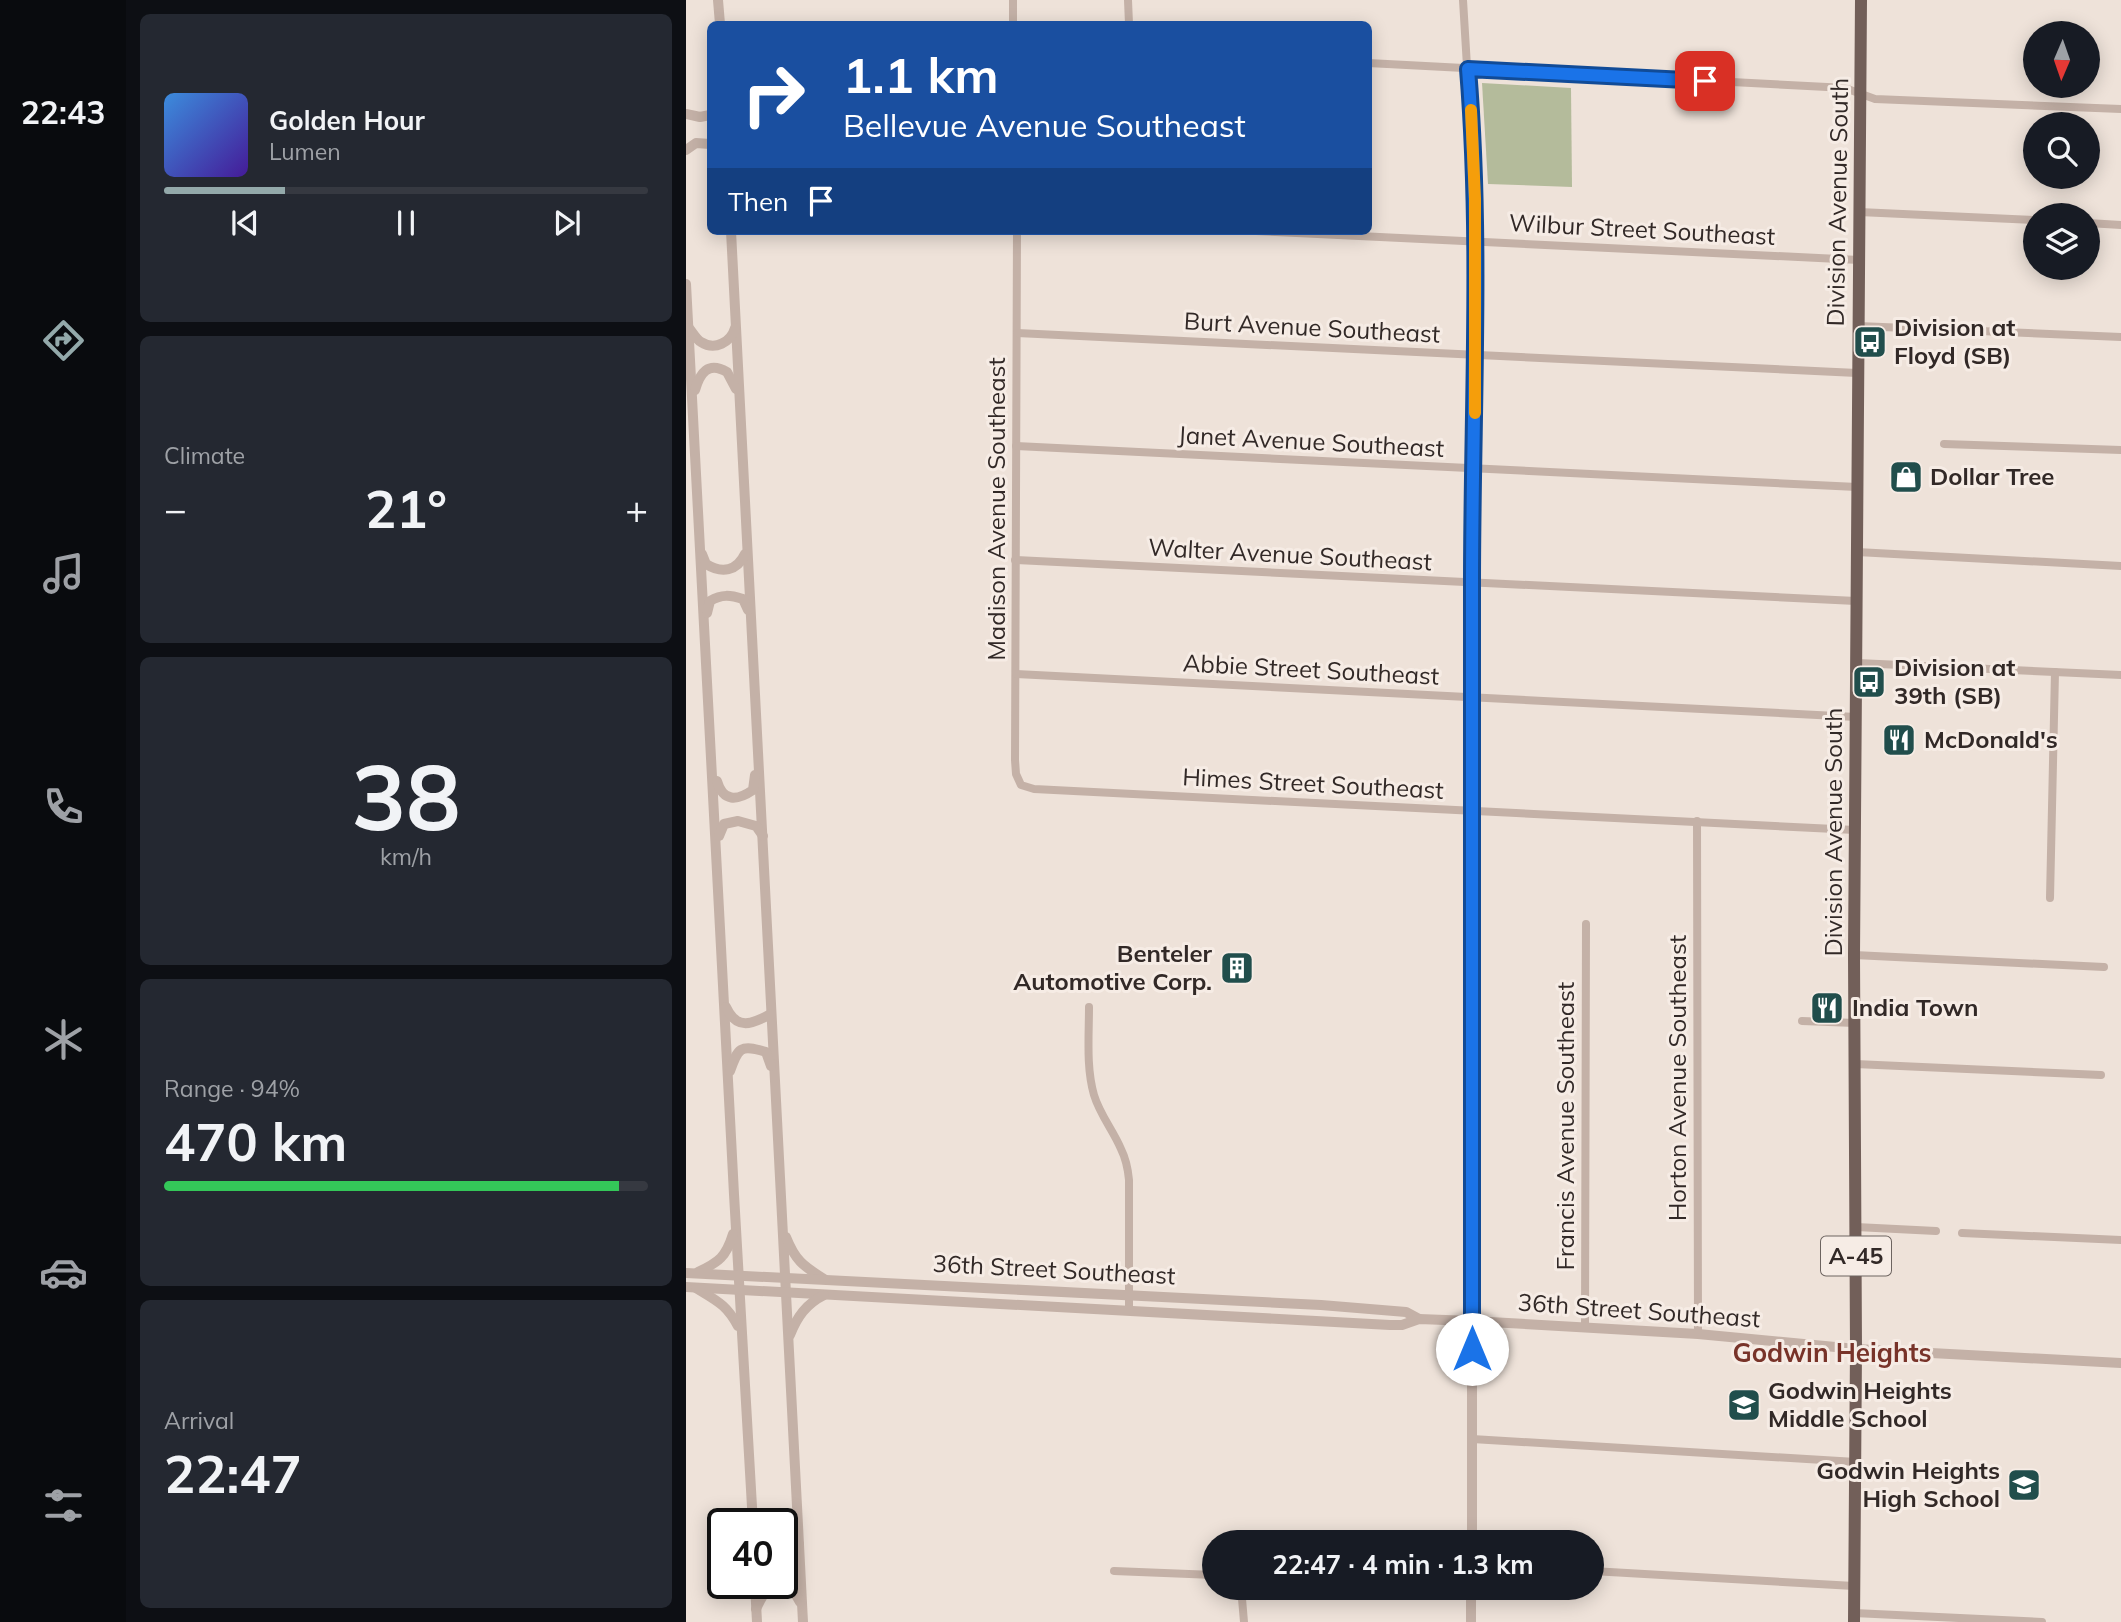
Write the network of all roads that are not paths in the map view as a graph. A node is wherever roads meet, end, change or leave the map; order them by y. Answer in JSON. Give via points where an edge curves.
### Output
{"nodes":[{"id":1,"x":719,"y":0,"type":"edge"},
{"id":2,"x":1013,"y":0,"type":"edge"},
{"id":3,"x":1128,"y":0,"type":"edge"},
{"id":4,"x":1463,"y":0,"type":"edge"},
{"id":5,"x":1861,"y":0,"type":"edge"},
{"id":6,"x":720,"y":21,"type":"edge"},
{"id":7,"x":1013,"y":21,"type":"edge"},
{"id":8,"x":1129,"y":21,"type":"edge"},
{"id":9,"x":1372,"y":63,"type":"edge"},
{"id":10,"x":1468,"y":69,"type":"junction"},
{"id":11,"x":1860,"y":93,"type":"junction"},
{"id":12,"x":2121,"y":109,"type":"edge"},
{"id":13,"x":686,"y":114,"type":"edge"},
{"id":14,"x":707,"y":115,"type":"edge"},
{"id":15,"x":707,"y":144,"type":"edge"},
{"id":16,"x":686,"y":150,"type":"edge"},
{"id":17,"x":1859,"y":212,"type":"junction"},
{"id":18,"x":2023,"y":219,"type":"edge"},
{"id":19,"x":2100,"y":224,"type":"edge"},
{"id":20,"x":2121,"y":225,"type":"edge"},
{"id":21,"x":731,"y":235,"type":"edge"},
{"id":22,"x":1017,"y":235,"type":"edge"},
{"id":23,"x":1344,"y":235,"type":"edge"},
{"id":24,"x":1476,"y":241,"type":"junction"},
{"id":25,"x":1859,"y":260,"type":"junction"},
{"id":26,"x":686,"y":284,"type":"edge"},
{"id":27,"x":736,"y":323,"type":"junction"},
{"id":28,"x":1858,"y":326,"type":"junction"},
{"id":29,"x":689,"y":328,"type":"junction"},
{"id":30,"x":1017,"y":332,"type":"junction"},
{"id":31,"x":2121,"y":337,"type":"edge"},
{"id":32,"x":1475,"y":356,"type":"junction"},
{"id":33,"x":1857,"y":373,"type":"junction"},
{"id":34,"x":739,"y":399,"type":"junction"},
{"id":35,"x":692,"y":403,"type":"junction"},
{"id":36,"x":1944,"y":443,"type":"dead end"},
{"id":37,"x":1016,"y":446,"type":"junction"},
{"id":38,"x":2121,"y":450,"type":"edge"},
{"id":39,"x":1475,"y":470,"type":"junction"},
{"id":40,"x":1857,"y":487,"type":"junction"},
{"id":41,"x":701,"y":550,"type":"junction"},
{"id":42,"x":746,"y":551,"type":"junction"},
{"id":43,"x":1857,"y":552,"type":"junction"},
{"id":44,"x":1015,"y":560,"type":"junction"},
{"id":45,"x":2121,"y":566,"type":"edge"},
{"id":46,"x":1472,"y":583,"type":"junction"},
{"id":47,"x":1856,"y":601,"type":"junction"},
{"id":48,"x":750,"y":613,"type":"junction"},
{"id":49,"x":705,"y":624,"type":"junction"},
{"id":50,"x":1857,"y":663,"type":"junction"},
{"id":51,"x":2054,"y":672,"type":"junction"},
{"id":52,"x":1016,"y":674,"type":"junction"},
{"id":53,"x":2121,"y":675,"type":"edge"},
{"id":54,"x":1473,"y":698,"type":"junction"},
{"id":55,"x":1856,"y":717,"type":"junction"},
{"id":56,"x":758,"y":761,"type":"junction"},
{"id":57,"x":712,"y":764,"type":"junction"},
{"id":58,"x":1021,"y":785,"type":"joint"},
{"id":59,"x":1472,"y":812,"type":"junction"},
{"id":60,"x":1697,"y":821,"type":"junction"},
{"id":61,"x":1855,"y":830,"type":"junction"},
{"id":62,"x":763,"y":837,"type":"junction"},
{"id":63,"x":717,"y":840,"type":"junction"},
{"id":64,"x":2050,"y":898,"type":"dead end"},
{"id":65,"x":1586,"y":924,"type":"dead end"},
{"id":66,"x":1854,"y":955,"type":"junction"},
{"id":67,"x":2104,"y":967,"type":"dead end"},
{"id":68,"x":724,"y":1004,"type":"junction"},
{"id":69,"x":1089,"y":1007,"type":"dead end"},
{"id":70,"x":771,"y":1014,"type":"junction"},
{"id":71,"x":1802,"y":1021,"type":"dead end"},
{"id":72,"x":1855,"y":1023,"type":"junction"},
{"id":73,"x":1855,"y":1064,"type":"junction"},
{"id":74,"x":774,"y":1073,"type":"junction"},
{"id":75,"x":2101,"y":1075,"type":"dead end"},
{"id":76,"x":728,"y":1079,"type":"junction"},
{"id":77,"x":735,"y":1227,"type":"junction"},
{"id":78,"x":1856,"y":1227,"type":"junction"},
{"id":79,"x":783,"y":1229,"type":"junction"},
{"id":80,"x":1936,"y":1231,"type":"dead end"},
{"id":81,"x":1962,"y":1233,"type":"dead end"},
{"id":82,"x":2121,"y":1240,"type":"edge"},
{"id":83,"x":691,"y":1273,"type":"edge"},
{"id":84,"x":739,"y":1276,"type":"junction"},
{"id":85,"x":784,"y":1278,"type":"junction"},
{"id":86,"x":825,"y":1279,"type":"junction"},
{"id":87,"x":691,"y":1287,"type":"edge"},
{"id":88,"x":739,"y":1289,"type":"junction"},
{"id":89,"x":785,"y":1293,"type":"junction"},
{"id":90,"x":824,"y":1294,"type":"junction"},
{"id":91,"x":1130,"y":1294,"type":"junction"},
{"id":92,"x":1129,"y":1310,"type":"junction"},
{"id":93,"x":1419,"y":1319,"type":"junction"},
{"id":94,"x":1472,"y":1321,"type":"junction"},
{"id":95,"x":1585,"y":1328,"type":"junction"},
{"id":96,"x":741,"y":1331,"type":"junction"},
{"id":97,"x":1698,"y":1334,"type":"junction"},
{"id":98,"x":788,"y":1339,"type":"junction"},
{"id":99,"x":1856,"y":1349,"type":"junction"},
{"id":100,"x":2121,"y":1363,"type":"edge"},
{"id":101,"x":1472,"y":1439,"type":"junction"},
{"id":102,"x":1856,"y":1462,"type":"junction"},
{"id":103,"x":752,"y":1508,"type":"edge"},
{"id":104,"x":1472,"y":1530,"type":"edge"},
{"id":105,"x":799,"y":1544,"type":"joint"},
{"id":106,"x":1114,"y":1571,"type":"dead end"},
{"id":107,"x":1604,"y":1572,"type":"edge"},
{"id":108,"x":1202,"y":1575,"type":"edge"},
{"id":109,"x":1854,"y":1586,"type":"junction"},
{"id":110,"x":756,"y":1599,"type":"edge"},
{"id":111,"x":1242,"y":1600,"type":"edge"},
{"id":112,"x":1471,"y":1600,"type":"edge"},
{"id":113,"x":802,"y":1605,"type":"junction"},
{"id":114,"x":756,"y":1609,"type":"junction"},
{"id":115,"x":1854,"y":1618,"type":"edge"},
{"id":116,"x":2011,"y":1621,"type":"edge"},
{"id":117,"x":757,"y":1622,"type":"edge"},
{"id":118,"x":803,"y":1622,"type":"edge"},
{"id":119,"x":1244,"y":1622,"type":"edge"},
{"id":120,"x":1472,"y":1622,"type":"edge"},
{"id":121,"x":2042,"y":1622,"type":"edge"}],
"edges":[{"from":1,"to":6,"type":"street"},
{"from":2,"to":7,"type":"street"},
{"from":3,"to":8,"type":"street"},
{"from":4,"to":10,"type":"street"},
{"from":5,"to":11,"type":"main road","name":"Division Avenue South","number":"A-45"},
{"from":9,"to":10,"type":"street"},
{"from":10,"to":11,"type":"street","via":[[1845,88]]},
{"from":10,"to":24,"type":"street"},
{"from":11,"to":12,"type":"street","via":[[1875,99]]},
{"from":11,"to":17,"type":"main road","name":"Division Avenue South","number":"A-45"},
{"from":13,"to":14,"type":"street"},
{"from":15,"to":16,"type":"street","via":[[696,143]]},
{"from":17,"to":18,"type":"street"},
{"from":17,"to":25,"type":"main road","name":"Division Avenue South","number":"A-45"},
{"from":19,"to":20,"type":"street"},
{"from":21,"to":27,"type":"street"},
{"from":22,"to":30,"type":"street","name":"Madison Avenue Southeast"},
{"from":23,"to":24,"type":"street","name":"Wilbur Street Southeast"},
{"from":24,"to":25,"type":"street","name":"Wilbur Street Southeast"},
{"from":24,"to":32,"type":"street"},
{"from":25,"to":28,"type":"main road","name":"Division Avenue South","number":"A-45"},
{"from":26,"to":29,"type":"street"},
{"from":27,"to":29,"type":"street","via":[[733,335],[717,345],[700,341]]},
{"from":27,"to":34,"type":"street"},
{"from":28,"to":31,"type":"street"},
{"from":28,"to":33,"type":"main road","name":"Division Avenue South","number":"A-45"},
{"from":29,"to":35,"type":"street"},
{"from":30,"to":32,"type":"street","name":"Burt Avenue Southeast"},
{"from":30,"to":37,"type":"street","name":"Madison Avenue Southeast"},
{"from":32,"to":33,"type":"street","name":"Burt Avenue Southeast"},
{"from":32,"to":39,"type":"street"},
{"from":33,"to":40,"type":"main road","name":"Division Avenue South","number":"A-45"},
{"from":34,"to":35,"type":"street","via":[[732,379],[717,368],[698,377]]},
{"from":34,"to":42,"type":"street"},
{"from":35,"to":41,"type":"street"},
{"from":36,"to":38,"type":"street"},
{"from":37,"to":39,"type":"street","name":"Janet Avenue Southeast"},
{"from":37,"to":44,"type":"street","name":"Madison Avenue Southeast"},
{"from":39,"to":40,"type":"street","name":"Janet Avenue Southeast"},
{"from":39,"to":46,"type":"street"},
{"from":40,"to":43,"type":"main road","name":"Division Avenue South","number":"A-45"},
{"from":41,"to":42,"type":"street","via":[[706,564],[723,571],[741,563]]},
{"from":41,"to":49,"type":"street"},
{"from":42,"to":48,"type":"street"},
{"from":43,"to":45,"type":"street"},
{"from":43,"to":47,"type":"main road","name":"Division Avenue South","number":"A-45"},
{"from":44,"to":46,"type":"street","name":"Walter Avenue Southeast"},
{"from":44,"to":52,"type":"street","name":"Madison Avenue Southeast"},
{"from":46,"to":47,"type":"street","name":"Walter Avenue Southeast"},
{"from":46,"to":54,"type":"street"},
{"from":47,"to":50,"type":"main road","name":"Division Avenue South","number":"A-45"},
{"from":48,"to":49,"type":"street","via":[[743,600],[719,596],[710,601]]},
{"from":48,"to":56,"type":"street"},
{"from":49,"to":57,"type":"street"},
{"from":50,"to":51,"type":"street"},
{"from":50,"to":55,"type":"main road","name":"Division Avenue South","number":"A-45"},
{"from":51,"to":53,"type":"street"},
{"from":51,"to":64,"type":"street"},
{"from":52,"to":54,"type":"street","name":"Abbie Street Southeast"},
{"from":52,"to":58,"type":"street","name":"Madison Avenue Southeast","via":[[1016,774]]},
{"from":54,"to":55,"type":"street","name":"Abbie Street Southeast"},
{"from":54,"to":59,"type":"street"},
{"from":55,"to":61,"type":"main road","name":"Division Avenue South","number":"A-45"},
{"from":56,"to":57,"type":"street","via":[[753,790],[740,797],[720,792]]},
{"from":56,"to":62,"type":"street"},
{"from":57,"to":63,"type":"street"},
{"from":58,"to":59,"type":"street","name":"Himes Street Southeast"},
{"from":59,"to":60,"type":"street","name":"Himes Street Southeast"},
{"from":59,"to":94,"type":"street"},
{"from":60,"to":61,"type":"street","name":"Himes Street Southeast"},
{"from":60,"to":97,"type":"street","name":"Horton Avenue Southeast"},
{"from":61,"to":66,"type":"main road","name":"Division Avenue South","number":"A-45"},
{"from":62,"to":63,"type":"street","via":[[756,826],[738,821],[724,824]]},
{"from":62,"to":70,"type":"street"},
{"from":63,"to":68,"type":"street"},
{"from":65,"to":95,"type":"street","name":"Francis Avenue Southeast"},
{"from":66,"to":67,"type":"street"},
{"from":66,"to":72,"type":"main road","name":"Division Avenue South","number":"A-45"},
{"from":68,"to":70,"type":"street","via":[[738,1022],[748,1024]]},
{"from":68,"to":76,"type":"street"},
{"from":69,"to":91,"type":"street","via":[[1094,1095],[1127,1162]]},
{"from":70,"to":74,"type":"street"},
{"from":71,"to":72,"type":"street"},
{"from":72,"to":73,"type":"main road","name":"Division Avenue South","number":"A-45"},
{"from":73,"to":75,"type":"street"},
{"from":73,"to":78,"type":"main road","name":"Division Avenue South","number":"A-45"},
{"from":74,"to":76,"type":"street","via":[[766,1052],[744,1048],[737,1053]]},
{"from":74,"to":79,"type":"street"},
{"from":76,"to":77,"type":"street"},
{"from":77,"to":83,"type":"street","via":[[718,1262]]},
{"from":77,"to":84,"type":"street"},
{"from":78,"to":80,"type":"street"},
{"from":78,"to":99,"type":"main road","name":"Division Avenue South","number":"A-45"},
{"from":79,"to":85,"type":"street"},
{"from":79,"to":86,"type":"street","via":[[798,1261]]},
{"from":81,"to":82,"type":"street"},
{"from":83,"to":84,"type":"street","name":"36th Street Southeast"},
{"from":84,"to":85,"type":"street","name":"36th Street Southeast"},
{"from":84,"to":88,"type":"street"},
{"from":85,"to":86,"type":"street","name":"36th Street Southeast"},
{"from":85,"to":89,"type":"street"},
{"from":86,"to":91,"type":"street","name":"36th Street Southeast"},
{"from":87,"to":88,"type":"street","name":"36th Street Southeast"},
{"from":87,"to":96,"type":"street","via":[[723,1304]]},
{"from":88,"to":89,"type":"street","name":"36th Street Southeast"},
{"from":88,"to":96,"type":"street"},
{"from":89,"to":90,"type":"street","name":"36th Street Southeast"},
{"from":89,"to":98,"type":"street"},
{"from":90,"to":92,"type":"street","name":"36th Street Southeast"},
{"from":90,"to":98,"type":"street","via":[[803,1310]]},
{"from":91,"to":92,"type":"street"},
{"from":91,"to":93,"type":"street","name":"36th Street Southeast","via":[[1380,1309],[1406,1312]]},
{"from":92,"to":93,"type":"street","name":"36th Street Southeast","via":[[1390,1325]]},
{"from":93,"to":94,"type":"street","name":"36th Street Southeast"},
{"from":94,"to":95,"type":"street","name":"36th Street Southeast"},
{"from":94,"to":101,"type":"street"},
{"from":95,"to":97,"type":"street","name":"36th Street Southeast"},
{"from":96,"to":103,"type":"street"},
{"from":97,"to":99,"type":"street","name":"36th Street Southeast"},
{"from":98,"to":105,"type":"street"},
{"from":99,"to":100,"type":"street","name":"36th Street Southeast"},
{"from":99,"to":102,"type":"main road","name":"Division Avenue South","number":"A-45"},
{"from":101,"to":102,"type":"street"},
{"from":101,"to":104,"type":"street"},
{"from":102,"to":109,"type":"main road","name":"Division Avenue South","number":"A-45"},
{"from":105,"to":113,"type":"street"},
{"from":106,"to":108,"type":"street"},
{"from":107,"to":109,"type":"street"},
{"from":109,"to":115,"type":"main road","name":"Division Avenue South","number":"A-45"},
{"from":110,"to":114,"type":"street"},
{"from":111,"to":119,"type":"street"},
{"from":112,"to":120,"type":"street"},
{"from":113,"to":114,"type":"street","via":[[792,1588],[780,1586],[763,1593]]},
{"from":113,"to":118,"type":"street"},
{"from":114,"to":117,"type":"street"},
{"from":115,"to":116,"type":"street"},
{"from":116,"to":121,"type":"street"}]}
